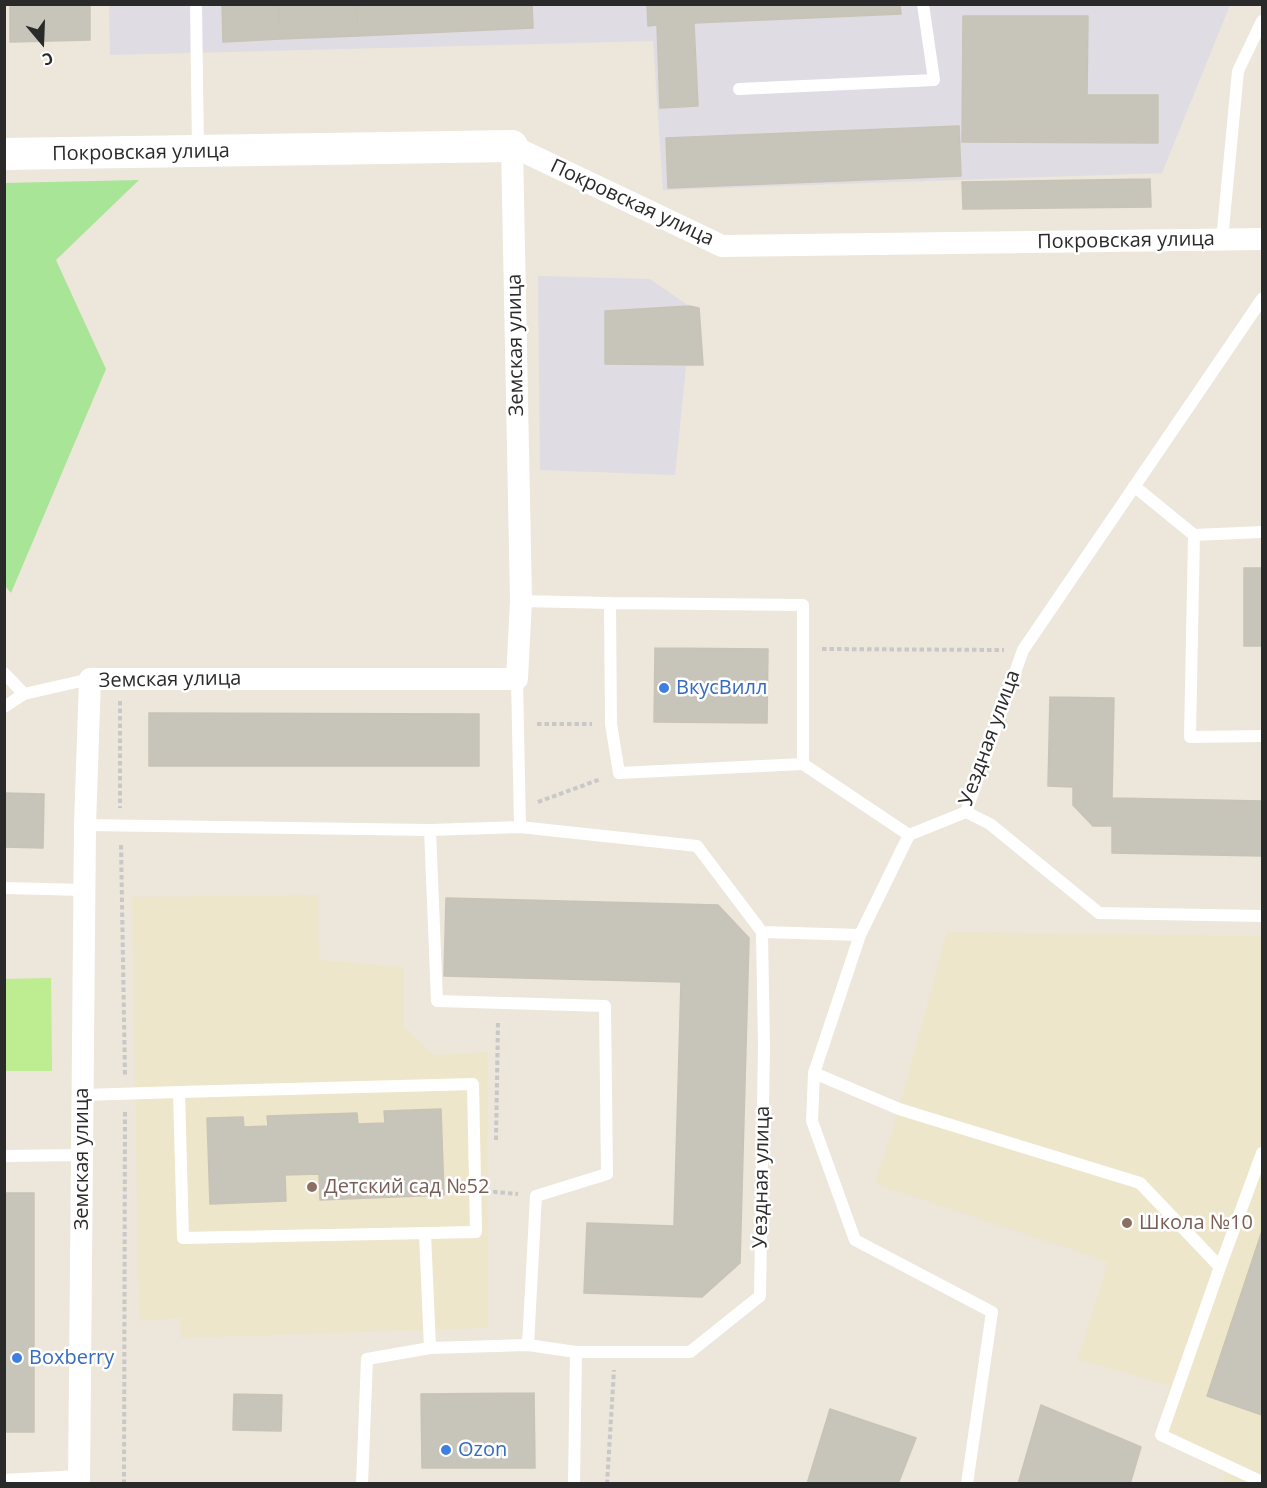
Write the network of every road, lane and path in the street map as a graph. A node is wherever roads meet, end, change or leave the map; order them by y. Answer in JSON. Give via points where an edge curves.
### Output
{"nodes":[{"id":1,"x":196,"y":4,"type":"edge"},
{"id":2,"x":923,"y":4,"type":"edge"},
{"id":3,"x":1263,"y":21,"type":"edge"},
{"id":4,"x":739,"y":89,"type":"dead end"},
{"id":5,"x":512,"y":146,"type":"junction"},
{"id":6,"x":198,"y":153,"type":"junction"},
{"id":7,"x":4,"y":154,"type":"edge"},
{"id":8,"x":1222,"y":240,"type":"junction"},
{"id":9,"x":1263,"y":240,"type":"edge"},
{"id":10,"x":1263,"y":299,"type":"edge"},
{"id":11,"x":1134,"y":486,"type":"junction"},
{"id":12,"x":1263,"y":532,"type":"edge"},
{"id":13,"x":1194,"y":535,"type":"junction"},
{"id":14,"x":521,"y":601,"type":"junction"},
{"id":15,"x":610,"y":603,"type":"junction"},
{"id":16,"x":803,"y":649,"type":"junction"},
{"id":17,"x":1023,"y":650,"type":"junction"},
{"id":18,"x":4,"y":673,"type":"edge"},
{"id":19,"x":90,"y":679,"type":"junction"},
{"id":20,"x":518,"y":679,"type":"junction"},
{"id":21,"x":24,"y":694,"type":"junction"},
{"id":22,"x":4,"y":706,"type":"edge"},
{"id":23,"x":518,"y":724,"type":"junction"},
{"id":24,"x":611,"y":724,"type":"junction"},
{"id":25,"x":1263,"y":736,"type":"edge"},
{"id":26,"x":804,"y":764,"type":"junction"},
{"id":27,"x":619,"y":773,"type":"junction"},
{"id":28,"x":520,"y":808,"type":"junction"},
{"id":29,"x":966,"y":812,"type":"junction"},
{"id":30,"x":85,"y":825,"type":"junction"},
{"id":31,"x":520,"y":827,"type":"junction"},
{"id":32,"x":430,"y":830,"type":"junction"},
{"id":33,"x":909,"y":835,"type":"junction"},
{"id":34,"x":4,"y":888,"type":"edge"},
{"id":35,"x":84,"y":890,"type":"junction"},
{"id":36,"x":1263,"y":916,"type":"edge"},
{"id":37,"x":762,"y":932,"type":"junction"},
{"id":38,"x":860,"y":935,"type":"junction"},
{"id":39,"x":498,"y":1003,"type":"junction"},
{"id":40,"x":814,"y":1073,"type":"junction"},
{"id":41,"x":179,"y":1092,"type":"junction"},
{"id":42,"x":83,"y":1095,"type":"junction"},
{"id":43,"x":496,"y":1145,"type":"dead end"},
{"id":44,"x":1263,"y":1153,"type":"edge"},
{"id":45,"x":83,"y":1155,"type":"junction"},
{"id":46,"x":4,"y":1156,"type":"edge"},
{"id":47,"x":495,"y":1181,"type":"dead end"},
{"id":48,"x":536,"y":1196,"type":"junction"},
{"id":49,"x":425,"y":1233,"type":"junction"},
{"id":50,"x":1220,"y":1267,"type":"junction"},
{"id":51,"x":528,"y":1345,"type":"junction"},
{"id":52,"x":430,"y":1348,"type":"junction"},
{"id":53,"x":576,"y":1352,"type":"junction"},
{"id":54,"x":616,"y":1352,"type":"junction"},
{"id":55,"x":4,"y":1480,"type":"edge"},
{"id":56,"x":79,"y":1480,"type":"edge"},
{"id":57,"x":1263,"y":1482,"type":"edge"},
{"id":58,"x":362,"y":1484,"type":"edge"},
{"id":59,"x":574,"y":1484,"type":"edge"},
{"id":60,"x":607,"y":1484,"type":"edge"},
{"id":61,"x":967,"y":1484,"type":"edge"}],
"edges":[{"from":1,"to":6,"type":"lane"},
{"from":2,"to":4,"type":"lane","via":[[934,80]]},
{"from":3,"to":8,"type":"lane","via":[[1238,72]]},
{"from":5,"to":6,"type":"street","name":"Покровская улица"},
{"from":5,"to":8,"type":"street","name":"Покровская улица","via":[[722,246]]},
{"from":5,"to":14,"type":"street","name":"Земская улица"},
{"from":6,"to":7,"type":"street","name":"Покровская улица"},
{"from":8,"to":9,"type":"street","name":"Покровская улица"},
{"from":10,"to":11,"type":"lane","name":"Уездная улица"},
{"from":11,"to":13,"type":"lane"},
{"from":11,"to":17,"type":"lane","name":"Уездная улица"},
{"from":12,"to":13,"type":"lane"},
{"from":13,"to":25,"type":"lane","via":[[1190,737]]},
{"from":14,"to":15,"type":"lane"},
{"from":14,"to":20,"type":"street","name":"Земская улица"},
{"from":15,"to":16,"type":"lane","via":[[803,605]]},
{"from":15,"to":24,"type":"lane"},
{"from":16,"to":17,"type":"path"},
{"from":16,"to":26,"type":"lane"},
{"from":17,"to":29,"type":"lane","name":"Уездная улица"},
{"from":18,"to":21,"type":"lane"},
{"from":19,"to":20,"type":"street","name":"Земская улица"},
{"from":19,"to":21,"type":"lane"},
{"from":19,"to":30,"type":"street","name":"Земская улица"},
{"from":20,"to":23,"type":"lane"},
{"from":21,"to":22,"type":"lane"},
{"from":23,"to":24,"type":"path"},
{"from":23,"to":28,"type":"lane"},
{"from":24,"to":27,"type":"lane"},
{"from":26,"to":27,"type":"lane"},
{"from":26,"to":33,"type":"lane"},
{"from":27,"to":28,"type":"path"},
{"from":28,"to":31,"type":"lane"},
{"from":29,"to":33,"type":"lane","name":"Уездная улица"},
{"from":29,"to":36,"type":"lane","via":[[990,824],[1099,913]]},
{"from":30,"to":32,"type":"lane"},
{"from":30,"to":35,"type":"street","name":"Земская улица"},
{"from":31,"to":32,"type":"lane"},
{"from":31,"to":37,"type":"lane","via":[[697,846]]},
{"from":32,"to":39,"type":"lane","via":[[437,1001]]},
{"from":33,"to":38,"type":"lane"},
{"from":34,"to":35,"type":"lane"},
{"from":35,"to":42,"type":"street","name":"Земская улица"},
{"from":37,"to":38,"type":"lane"},
{"from":37,"to":54,"type":"lane","name":"Уездная улица","via":[[760,1296],[690,1352]]},
{"from":38,"to":40,"type":"lane"},
{"from":39,"to":43,"type":"path"},
{"from":39,"to":48,"type":"lane","via":[[605,1006],[607,1174]]},
{"from":40,"to":50,"type":"lane","via":[[899,1109],[1140,1183]]},
{"from":40,"to":61,"type":"lane","via":[[812,1121],[855,1240],[992,1312]]},
{"from":41,"to":42,"type":"lane"},
{"from":41,"to":49,"type":"lane","via":[[183,1238]]},
{"from":41,"to":49,"type":"lane","via":[[473,1084],[476,1232]]},
{"from":42,"to":45,"type":"street","name":"Земская улица"},
{"from":44,"to":50,"type":"lane"},
{"from":45,"to":46,"type":"lane"},
{"from":45,"to":56,"type":"street","name":"Земская улица"},
{"from":47,"to":48,"type":"path","via":[[495,1192]]},
{"from":48,"to":51,"type":"lane"},
{"from":49,"to":52,"type":"lane"},
{"from":50,"to":57,"type":"lane","via":[[1161,1434]]},
{"from":51,"to":52,"type":"lane","name":"Уездная улица"},
{"from":51,"to":53,"type":"lane","name":"Уездная улица"},
{"from":52,"to":58,"type":"lane","name":"Уездная улица","via":[[367,1359]]},
{"from":53,"to":54,"type":"lane","name":"Уездная улица"},
{"from":53,"to":59,"type":"lane"},
{"from":54,"to":60,"type":"path"},
{"from":55,"to":56,"type":"lane"}]}
